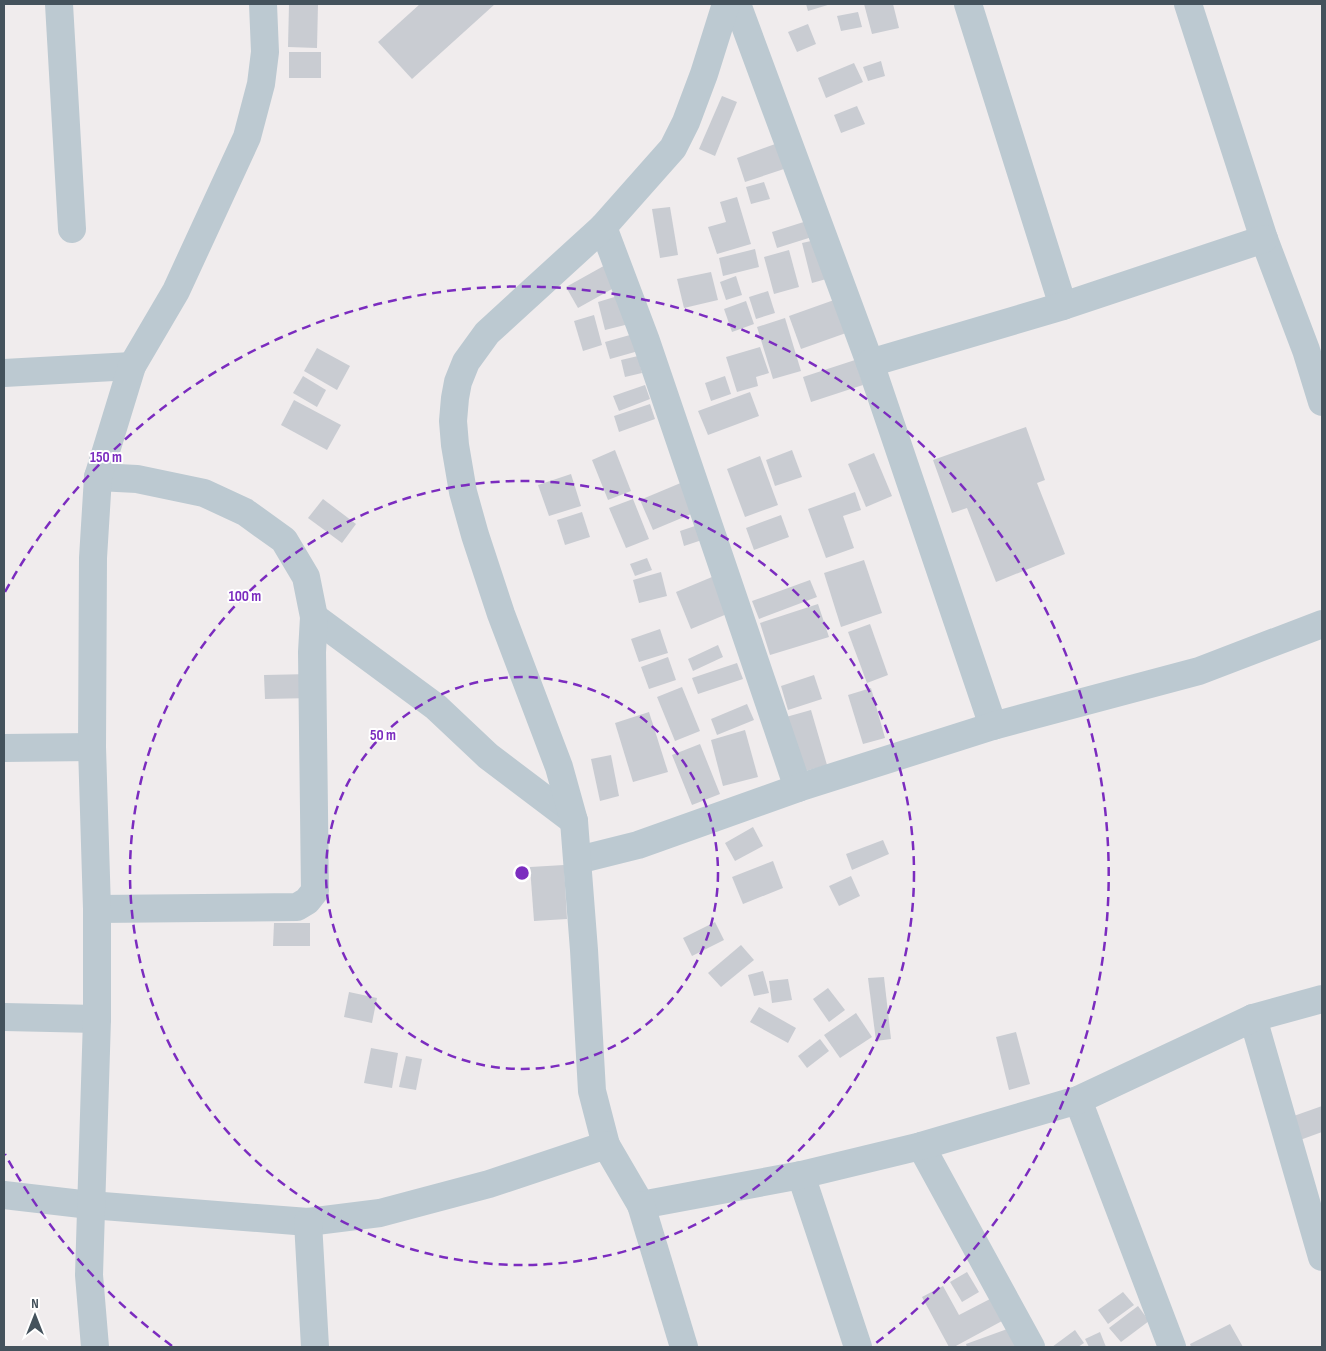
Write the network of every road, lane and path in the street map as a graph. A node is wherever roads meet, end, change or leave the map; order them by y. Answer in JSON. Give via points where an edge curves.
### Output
{"nodes":[{"id":1,"x":59,"y":4,"type":"edge"},
{"id":2,"x":263,"y":4,"type":"edge"},
{"id":3,"x":726,"y":4,"type":"edge"},
{"id":4,"x":737,"y":4,"type":"edge"},
{"id":5,"x":968,"y":4,"type":"edge"},
{"id":6,"x":1188,"y":4,"type":"edge"},
{"id":7,"x":603,"y":227,"type":"junction"},
{"id":8,"x":72,"y":230,"type":"dead end"},
{"id":9,"x":1264,"y":240,"type":"junction"},
{"id":10,"x":1063,"y":306,"type":"junction"},
{"id":11,"x":870,"y":362,"type":"junction"},
{"id":12,"x":132,"y":366,"type":"junction"},
{"id":13,"x":4,"y":373,"type":"edge"},
{"id":14,"x":1322,"y":402,"type":"edge"},
{"id":15,"x":98,"y":477,"type":"junction"},
{"id":16,"x":314,"y":617,"type":"junction"},
{"id":17,"x":1322,"y":624,"type":"edge"},
{"id":18,"x":993,"y":726,"type":"junction"},
{"id":19,"x":92,"y":747,"type":"junction"},
{"id":20,"x":4,"y":748,"type":"edge"},
{"id":21,"x":798,"y":788,"type":"junction"},
{"id":22,"x":574,"y":821,"type":"junction"},
{"id":23,"x":578,"y":860,"type":"junction"},
{"id":24,"x":97,"y":909,"type":"junction"},
{"id":25,"x":1322,"y":999,"type":"edge"},
{"id":26,"x":4,"y":1017,"type":"edge"},
{"id":27,"x":1253,"y":1018,"type":"junction"},
{"id":28,"x":97,"y":1019,"type":"junction"},
{"id":29,"x":1078,"y":1100,"type":"junction"},
{"id":30,"x":606,"y":1145,"type":"junction"},
{"id":31,"x":921,"y":1146,"type":"junction"},
{"id":32,"x":800,"y":1175,"type":"junction"},
{"id":33,"x":4,"y":1195,"type":"edge"},
{"id":34,"x":90,"y":1205,"type":"junction"},
{"id":35,"x":641,"y":1205,"type":"junction"},
{"id":36,"x":308,"y":1222,"type":"junction"},
{"id":37,"x":1322,"y":1258,"type":"edge"},
{"id":38,"x":95,"y":1347,"type":"edge"},
{"id":39,"x":315,"y":1347,"type":"edge"},
{"id":40,"x":684,"y":1347,"type":"edge"},
{"id":41,"x":858,"y":1347,"type":"edge"},
{"id":42,"x":1031,"y":1347,"type":"edge"},
{"id":43,"x":1172,"y":1347,"type":"edge"}],
"edges":[{"from":1,"to":8,"type":"street"},
{"from":2,"to":12,"type":"street","via":[[265,52],[261,84],[247,137],[176,291]]},
{"from":3,"to":7,"type":"street","via":[[704,74],[673,148]]},
{"from":4,"to":11,"type":"street"},
{"from":5,"to":10,"type":"street"},
{"from":6,"to":9,"type":"street"},
{"from":7,"to":21,"type":"street","via":[[646,341]]},
{"from":7,"to":22,"type":"street","via":[[487,333],[466,362],[458,382],[453,421],[463,492],[475,535],[559,767]]},
{"from":9,"to":10,"type":"street"},
{"from":9,"to":14,"type":"street"},
{"from":10,"to":11,"type":"street"},
{"from":11,"to":18,"type":"street"},
{"from":12,"to":13,"type":"street"},
{"from":12,"to":15,"type":"street"},
{"from":15,"to":16,"type":"street","via":[[137,479],[204,493],[245,512],[284,540],[306,577]]},
{"from":15,"to":19,"type":"street","via":[[93,558]]},
{"from":16,"to":22,"type":"street","via":[[436,708],[488,756]]},
{"from":16,"to":24,"type":"street","via":[[315,891],[297,907]]},
{"from":17,"to":18,"type":"street","via":[[1200,672]]},
{"from":18,"to":21,"type":"street"},
{"from":19,"to":20,"type":"street"},
{"from":19,"to":24,"type":"street"},
{"from":21,"to":23,"type":"street","via":[[638,845]]},
{"from":22,"to":23,"type":"street"},
{"from":23,"to":30,"type":"street","via":[[592,1091]]},
{"from":24,"to":28,"type":"street"},
{"from":25,"to":27,"type":"street"},
{"from":26,"to":28,"type":"street"},
{"from":27,"to":29,"type":"street"},
{"from":27,"to":37,"type":"street"},
{"from":28,"to":34,"type":"street"},
{"from":29,"to":31,"type":"street"},
{"from":29,"to":43,"type":"street"},
{"from":30,"to":35,"type":"street"},
{"from":30,"to":36,"type":"street","via":[[489,1184],[380,1213]]},
{"from":31,"to":32,"type":"street"},
{"from":31,"to":42,"type":"street"},
{"from":32,"to":35,"type":"street"},
{"from":32,"to":41,"type":"street"},
{"from":33,"to":34,"type":"street"},
{"from":34,"to":36,"type":"street"},
{"from":34,"to":38,"type":"street","via":[[89,1275]]},
{"from":35,"to":40,"type":"street"},
{"from":36,"to":39,"type":"street"}]}
